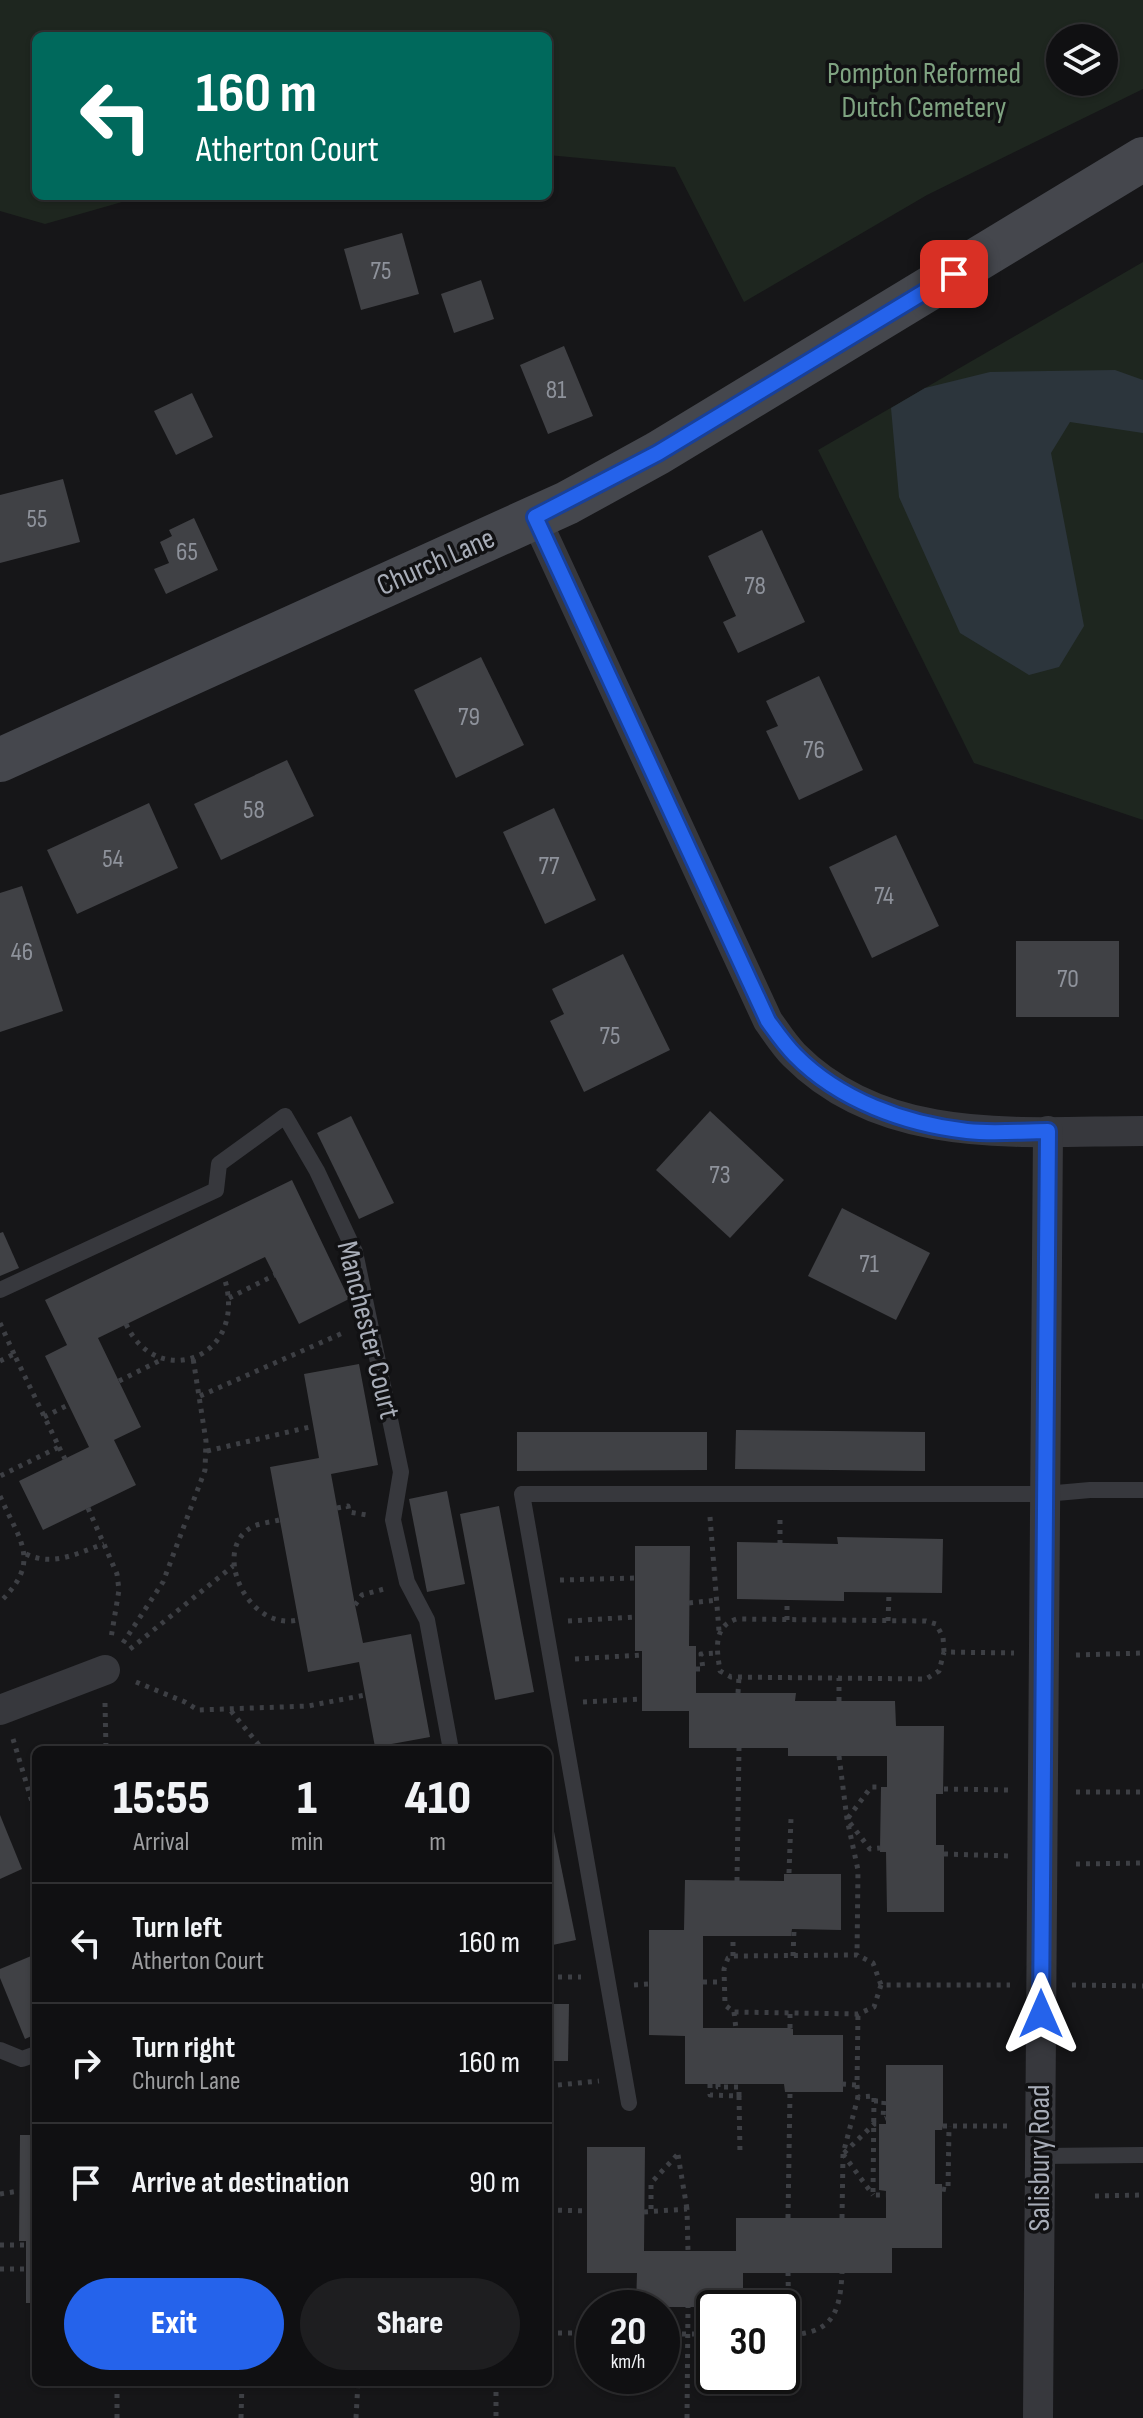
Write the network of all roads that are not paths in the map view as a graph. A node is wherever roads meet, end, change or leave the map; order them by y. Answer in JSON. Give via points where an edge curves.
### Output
{"nodes":[{"id":1,"x":1143,"y":159,"type":"edge"},
{"id":2,"x":535,"y":517,"type":"junction"},
{"id":3,"x":0,"y":760,"type":"edge"},
{"id":4,"x":1048,"y":1131,"type":"junction"},
{"id":5,"x":1143,"y":1131,"type":"edge"},
{"id":6,"x":0,"y":1290,"type":"edge"},
{"id":7,"x":1143,"y":1490,"type":"edge"},
{"id":8,"x":1045,"y":1494,"type":"junction"},
{"id":9,"x":105,"y":1670,"type":"road end"},
{"id":10,"x":2,"y":1709,"type":"edge"},
{"id":11,"x":450,"y":1746,"type":"edge"},
{"id":12,"x":0,"y":2050,"type":"edge"},
{"id":13,"x":32,"y":2055,"type":"edge"},
{"id":14,"x":629,"y":2103,"type":"dead end"},
{"id":15,"x":1041,"y":2142,"type":"junction"},
{"id":16,"x":1143,"y":2155,"type":"edge"},
{"id":17,"x":1038,"y":2418,"type":"edge"}],
"edges":[{"from":1,"to":2,"type":"street","name":"Church Lane","via":[[658,453]]},
{"from":2,"to":3,"type":"street","name":"Church Lane"},
{"from":2,"to":4,"type":"street","via":[[768,1021],[794,1055],[829,1083],[871,1106],[919,1122],[969,1131]]},
{"from":4,"to":5,"type":"street"},
{"from":4,"to":8,"type":"street","name":"Salisbury Road"},
{"from":6,"to":11,"type":"lane","name":"Manchester Court","via":[[216,1190],[219,1164],[285,1116],[355,1252],[401,1472],[393,1520],[407,1582],[427,1620]]},
{"from":7,"to":8,"type":"lane"},
{"from":8,"to":14,"type":"lane","via":[[522,1494]]},
{"from":8,"to":15,"type":"street","name":"Salisbury Road"},
{"from":9,"to":10,"type":"street"},
{"from":12,"to":13,"type":"lane","via":[[22,2059]]},
{"from":15,"to":16,"type":"lane"},
{"from":15,"to":17,"type":"street","name":"Salisbury Road"}]}
